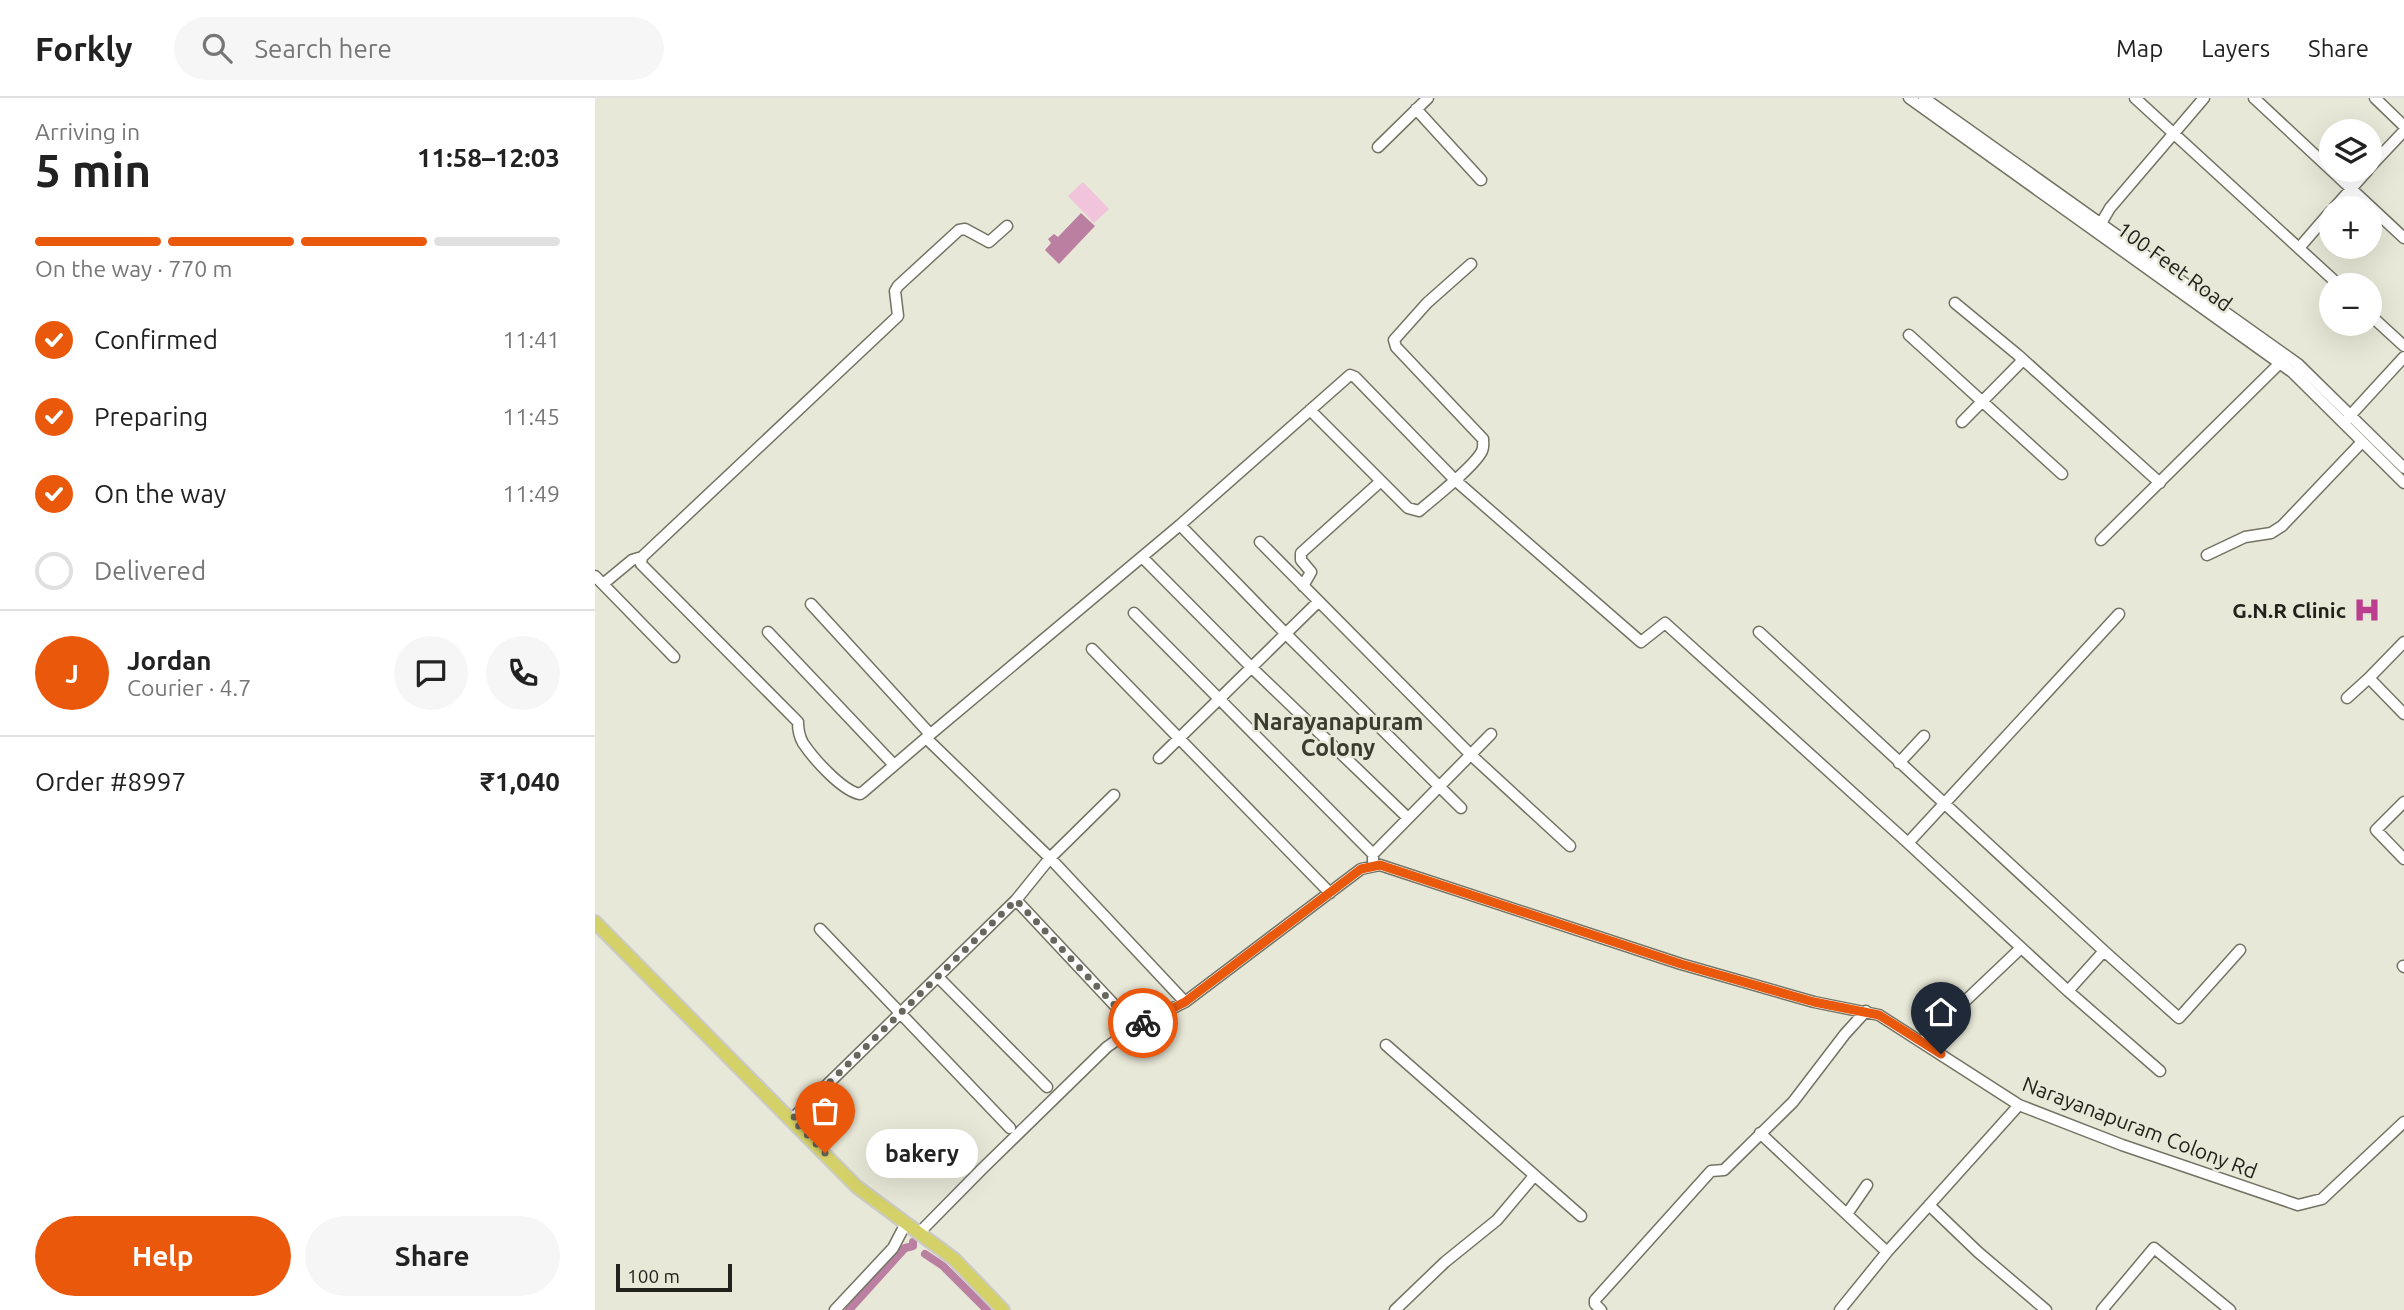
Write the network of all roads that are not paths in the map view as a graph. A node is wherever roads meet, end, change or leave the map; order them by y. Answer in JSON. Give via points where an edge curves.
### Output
{"nodes":[{"id":1,"x":1428,"y":98,"type":"edge"},
{"id":2,"x":1909,"y":98,"type":"edge"},
{"id":3,"x":1924,"y":98,"type":"edge"},
{"id":4,"x":2135,"y":98,"type":"edge"},
{"id":5,"x":2204,"y":98,"type":"edge"},
{"id":6,"x":2254,"y":98,"type":"edge"},
{"id":7,"x":2375,"y":98,"type":"edge"},
{"id":8,"x":1416,"y":109,"type":"junction"},
{"id":9,"x":2404,"y":129,"type":"edge"},
{"id":10,"x":2173,"y":134,"type":"junction"},
{"id":11,"x":1378,"y":147,"type":"dead end"},
{"id":12,"x":2382,"y":154,"type":"edge"},
{"id":13,"x":1481,"y":180,"type":"dead end"},
{"id":14,"x":2357,"y":182,"type":"edge"},
{"id":15,"x":2351,"y":189,"type":"junction"},
{"id":16,"x":2345,"y":196,"type":"edge"},
{"id":17,"x":2100,"y":225,"type":"junction"},
{"id":18,"x":2319,"y":225,"type":"edge"},
{"id":19,"x":1007,"y":226,"type":"dead end"},
{"id":20,"x":2404,"y":238,"type":"edge"},
{"id":21,"x":2299,"y":248,"type":"junction"},
{"id":22,"x":1471,"y":264,"type":"dead end"},
{"id":23,"x":2326,"y":273,"type":"edge"},
{"id":24,"x":1955,"y":303,"type":"dead end"},
{"id":25,"x":2382,"y":326,"type":"edge"},
{"id":26,"x":1909,"y":335,"type":"dead end"},
{"id":27,"x":2404,"y":346,"type":"edge"},
{"id":28,"x":2404,"y":357,"type":"edge"},
{"id":29,"x":2023,"y":360,"type":"junction"},
{"id":30,"x":2279,"y":364,"type":"junction"},
{"id":31,"x":1981,"y":401,"type":"junction"},
{"id":32,"x":1310,"y":410,"type":"junction"},
{"id":33,"x":2347,"y":419,"type":"junction"},
{"id":34,"x":1962,"y":422,"type":"dead end"},
{"id":35,"x":2362,"y":442,"type":"junction"},
{"id":36,"x":2404,"y":468,"type":"edge"},
{"id":37,"x":2061,"y":474,"type":"dead end"},
{"id":38,"x":1455,"y":480,"type":"junction"},
{"id":39,"x":1381,"y":481,"type":"junction"},
{"id":40,"x":2404,"y":482,"type":"edge"},
{"id":41,"x":2160,"y":483,"type":"junction"},
{"id":42,"x":1180,"y":525,"type":"junction"},
{"id":43,"x":2101,"y":540,"type":"dead end"},
{"id":44,"x":1260,"y":542,"type":"dead end"},
{"id":45,"x":2207,"y":555,"type":"dead end"},
{"id":46,"x":642,"y":557,"type":"junction"},
{"id":47,"x":1142,"y":557,"type":"junction"},
{"id":48,"x":598,"y":581,"type":"edge"},
{"id":49,"x":1303,"y":586,"type":"junction"},
{"id":50,"x":1318,"y":602,"type":"junction"},
{"id":51,"x":811,"y":604,"type":"dead end"},
{"id":52,"x":1134,"y":613,"type":"dead end"},
{"id":53,"x":2119,"y":614,"type":"dead end"},
{"id":54,"x":768,"y":632,"type":"dead end"},
{"id":55,"x":1759,"y":632,"type":"dead end"},
{"id":56,"x":1286,"y":634,"type":"junction"},
{"id":57,"x":2404,"y":642,"type":"edge"},
{"id":58,"x":1092,"y":649,"type":"dead end"},
{"id":59,"x":674,"y":657,"type":"dead end"},
{"id":60,"x":1251,"y":667,"type":"junction"},
{"id":61,"x":2369,"y":678,"type":"junction"},
{"id":62,"x":1220,"y":698,"type":"junction"},
{"id":63,"x":2347,"y":698,"type":"dead end"},
{"id":64,"x":2404,"y":713,"type":"edge"},
{"id":65,"x":1491,"y":734,"type":"dead end"},
{"id":66,"x":928,"y":736,"type":"junction"},
{"id":67,"x":1924,"y":736,"type":"dead end"},
{"id":68,"x":1180,"y":737,"type":"junction"},
{"id":69,"x":1471,"y":754,"type":"junction"},
{"id":70,"x":1159,"y":758,"type":"dead end"},
{"id":71,"x":1899,"y":763,"type":"junction"},
{"id":72,"x":894,"y":765,"type":"junction"},
{"id":73,"x":1441,"y":786,"type":"junction"},
{"id":74,"x":1114,"y":795,"type":"dead end"},
{"id":75,"x":2404,"y":802,"type":"edge"},
{"id":76,"x":1943,"y":803,"type":"junction"},
{"id":77,"x":1461,"y":807,"type":"dead end"},
{"id":78,"x":1408,"y":818,"type":"junction"},
{"id":79,"x":1908,"y":843,"type":"junction"},
{"id":80,"x":1570,"y":846,"type":"dead end"},
{"id":81,"x":1050,"y":858,"type":"junction"},
{"id":82,"x":1373,"y":859,"type":"junction"},
{"id":83,"x":2404,"y":859,"type":"edge"},
{"id":84,"x":1330,"y":892,"type":"junction"},
{"id":85,"x":1016,"y":900,"type":"junction"},
{"id":86,"x":595,"y":922,"type":"edge"},
{"id":87,"x":820,"y":929,"type":"dead end"},
{"id":88,"x":2021,"y":948,"type":"junction"},
{"id":89,"x":2240,"y":950,"type":"dead end"},
{"id":90,"x":2104,"y":951,"type":"junction"},
{"id":91,"x":939,"y":976,"type":"junction"},
{"id":92,"x":2068,"y":991,"type":"junction"},
{"id":93,"x":1185,"y":1002,"type":"junction"},
{"id":94,"x":1866,"y":1011,"type":"junction"},
{"id":95,"x":900,"y":1014,"type":"junction"},
{"id":96,"x":1135,"y":1027,"type":"junction"},
{"id":97,"x":1922,"y":1042,"type":"junction"},
{"id":98,"x":1386,"y":1045,"type":"dead end"},
{"id":99,"x":2160,"y":1071,"type":"dead end"},
{"id":100,"x":1047,"y":1087,"type":"dead end"},
{"id":101,"x":2019,"y":1105,"type":"junction"},
{"id":102,"x":792,"y":1119,"type":"junction"},
{"id":103,"x":2404,"y":1122,"type":"edge"},
{"id":104,"x":1010,"y":1128,"type":"dead end"},
{"id":105,"x":1760,"y":1133,"type":"junction"},
{"id":106,"x":1534,"y":1176,"type":"junction"},
{"id":107,"x":1867,"y":1185,"type":"dead end"},
{"id":108,"x":1929,"y":1205,"type":"junction"},
{"id":109,"x":1847,"y":1214,"type":"junction"},
{"id":110,"x":1581,"y":1216,"type":"dead end"},
{"id":111,"x":905,"y":1225,"type":"junction"},
{"id":112,"x":919,"y":1233,"type":"junction"},
{"id":113,"x":1887,"y":1252,"type":"junction"},
{"id":114,"x":835,"y":1310,"type":"edge"},
{"id":115,"x":1003,"y":1310,"type":"edge"},
{"id":116,"x":1395,"y":1310,"type":"edge"},
{"id":117,"x":1601,"y":1310,"type":"edge"},
{"id":118,"x":1840,"y":1310,"type":"edge"},
{"id":119,"x":2046,"y":1310,"type":"edge"},
{"id":120,"x":2102,"y":1310,"type":"edge"},
{"id":121,"x":2230,"y":1310,"type":"edge"}],
"edges":[{"from":1,"to":8,"type":"street"},
{"from":2,"to":30,"type":"street","name":"100 Feet Road"},
{"from":3,"to":17,"type":"street","name":"100 Feet Road"},
{"from":4,"to":10,"type":"street"},
{"from":5,"to":10,"type":"street"},
{"from":6,"to":15,"type":"street"},
{"from":7,"to":9,"type":"street"},
{"from":8,"to":11,"type":"street"},
{"from":8,"to":13,"type":"street"},
{"from":9,"to":12,"type":"street"},
{"from":10,"to":17,"type":"street"},
{"from":10,"to":21,"type":"street"},
{"from":14,"to":15,"type":"street"},
{"from":15,"to":16,"type":"street"},
{"from":15,"to":20,"type":"street"},
{"from":17,"to":33,"type":"street","name":"100 Feet Road","via":[[2298,364]]},
{"from":18,"to":21,"type":"street"},
{"from":19,"to":46,"type":"street","via":[[989,242],[961,229],[897,288],[898,316]]},
{"from":21,"to":23,"type":"street"},
{"from":22,"to":38,"type":"street","via":[[1394,340],[1483,439],[1479,455]]},
{"from":24,"to":29,"type":"street"},
{"from":25,"to":27,"type":"street"},
{"from":26,"to":31,"type":"street"},
{"from":28,"to":33,"type":"street"},
{"from":29,"to":31,"type":"street"},
{"from":29,"to":41,"type":"street"},
{"from":30,"to":33,"type":"street","name":"100 Feet Road"},
{"from":30,"to":41,"type":"street"},
{"from":31,"to":34,"type":"street"},
{"from":31,"to":37,"type":"street"},
{"from":32,"to":38,"type":"street","via":[[1354,376]]},
{"from":32,"to":39,"type":"street"},
{"from":32,"to":42,"type":"street"},
{"from":33,"to":35,"type":"street","name":"100 Feet Road"},
{"from":33,"to":36,"type":"street","name":"100 Feet Road"},
{"from":35,"to":40,"type":"street","name":"100 Feet Road"},
{"from":35,"to":45,"type":"street","via":[[2282,526]]},
{"from":38,"to":39,"type":"street","via":[[1419,511],[1408,508]]},
{"from":38,"to":79,"type":"street","via":[[1641,642],[1665,623]]},
{"from":39,"to":49,"type":"street","via":[[1301,553],[1311,572]]},
{"from":41,"to":43,"type":"street"},
{"from":42,"to":47,"type":"street"},
{"from":42,"to":56,"type":"street"},
{"from":44,"to":49,"type":"street"},
{"from":46,"to":48,"type":"street"},
{"from":46,"to":72,"type":"street","via":[[641,564],[798,722],[803,742],[844,787],[860,794]]},
{"from":47,"to":60,"type":"street"},
{"from":47,"to":66,"type":"street"},
{"from":48,"to":59,"type":"street"},
{"from":49,"to":50,"type":"street"},
{"from":50,"to":56,"type":"street"},
{"from":50,"to":69,"type":"street"},
{"from":51,"to":66,"type":"street"},
{"from":52,"to":62,"type":"street"},
{"from":53,"to":76,"type":"street"},
{"from":54,"to":72,"type":"street"},
{"from":55,"to":71,"type":"street"},
{"from":56,"to":60,"type":"street"},
{"from":56,"to":73,"type":"street"},
{"from":57,"to":61,"type":"street"},
{"from":58,"to":68,"type":"street"},
{"from":60,"to":62,"type":"street"},
{"from":60,"to":78,"type":"street"},
{"from":61,"to":63,"type":"street"},
{"from":61,"to":64,"type":"street"},
{"from":62,"to":68,"type":"street"},
{"from":62,"to":82,"type":"street"},
{"from":65,"to":69,"type":"street"},
{"from":66,"to":72,"type":"street"},
{"from":66,"to":81,"type":"street"},
{"from":67,"to":71,"type":"street"},
{"from":68,"to":70,"type":"street"},
{"from":68,"to":84,"type":"street"},
{"from":69,"to":73,"type":"street"},
{"from":69,"to":80,"type":"street"},
{"from":71,"to":76,"type":"street"},
{"from":73,"to":77,"type":"street"},
{"from":73,"to":78,"type":"street"},
{"from":74,"to":81,"type":"street"},
{"from":75,"to":83,"type":"street","via":[[2376,830]]},
{"from":76,"to":79,"type":"street"},
{"from":76,"to":90,"type":"street"},
{"from":78,"to":82,"type":"street"},
{"from":79,"to":88,"type":"street"},
{"from":81,"to":85,"type":"street"},
{"from":81,"to":93,"type":"street"},
{"from":82,"to":84,"type":"street"},
{"from":82,"to":94,"type":"street","name":"Narayanapuram Colony Rd","via":[[1681,964],[1814,1002]]},
{"from":84,"to":93,"type":"street"},
{"from":85,"to":91,"type":"street"},
{"from":85,"to":96,"type":"street"},
{"from":86,"to":102,"type":"main road"},
{"from":87,"to":95,"type":"street"},
{"from":88,"to":92,"type":"street"},
{"from":88,"to":97,"type":"street"},
{"from":89,"to":90,"type":"street","via":[[2179,1018]]},
{"from":90,"to":92,"type":"street"},
{"from":91,"to":95,"type":"street"},
{"from":91,"to":100,"type":"street"},
{"from":92,"to":99,"type":"street"},
{"from":93,"to":96,"type":"street"},
{"from":94,"to":97,"type":"street","name":"Narayanapuram Colony Rd"},
{"from":94,"to":105,"type":"street","via":[[1793,1102]]},
{"from":95,"to":102,"type":"street"},
{"from":95,"to":104,"type":"street"},
{"from":96,"to":112,"type":"street","via":[[1107,1047]]},
{"from":97,"to":101,"type":"street","name":"Narayanapuram Colony Rd"},
{"from":98,"to":106,"type":"street"},
{"from":101,"to":103,"type":"street","name":"Narayanapuram Colony Rd","via":[[2298,1205],[2322,1199]]},
{"from":101,"to":108,"type":"street"},
{"from":102,"to":111,"type":"main road","via":[[857,1187]]},
{"from":105,"to":109,"type":"street"},
{"from":105,"to":117,"type":"street","via":[[1724,1170],[1711,1171],[1595,1300]]},
{"from":106,"to":110,"type":"street"},
{"from":106,"to":116,"type":"street","via":[[1497,1220]]},
{"from":107,"to":109,"type":"street"},
{"from":108,"to":113,"type":"street"},
{"from":108,"to":119,"type":"street"},
{"from":109,"to":113,"type":"street"},
{"from":111,"to":112,"type":"main road"},
{"from":111,"to":114,"type":"street","via":[[893,1248]]},
{"from":112,"to":115,"type":"main road","via":[[954,1259]]},
{"from":113,"to":118,"type":"street"},
{"from":120,"to":121,"type":"street","via":[[2154,1248]]}]}
